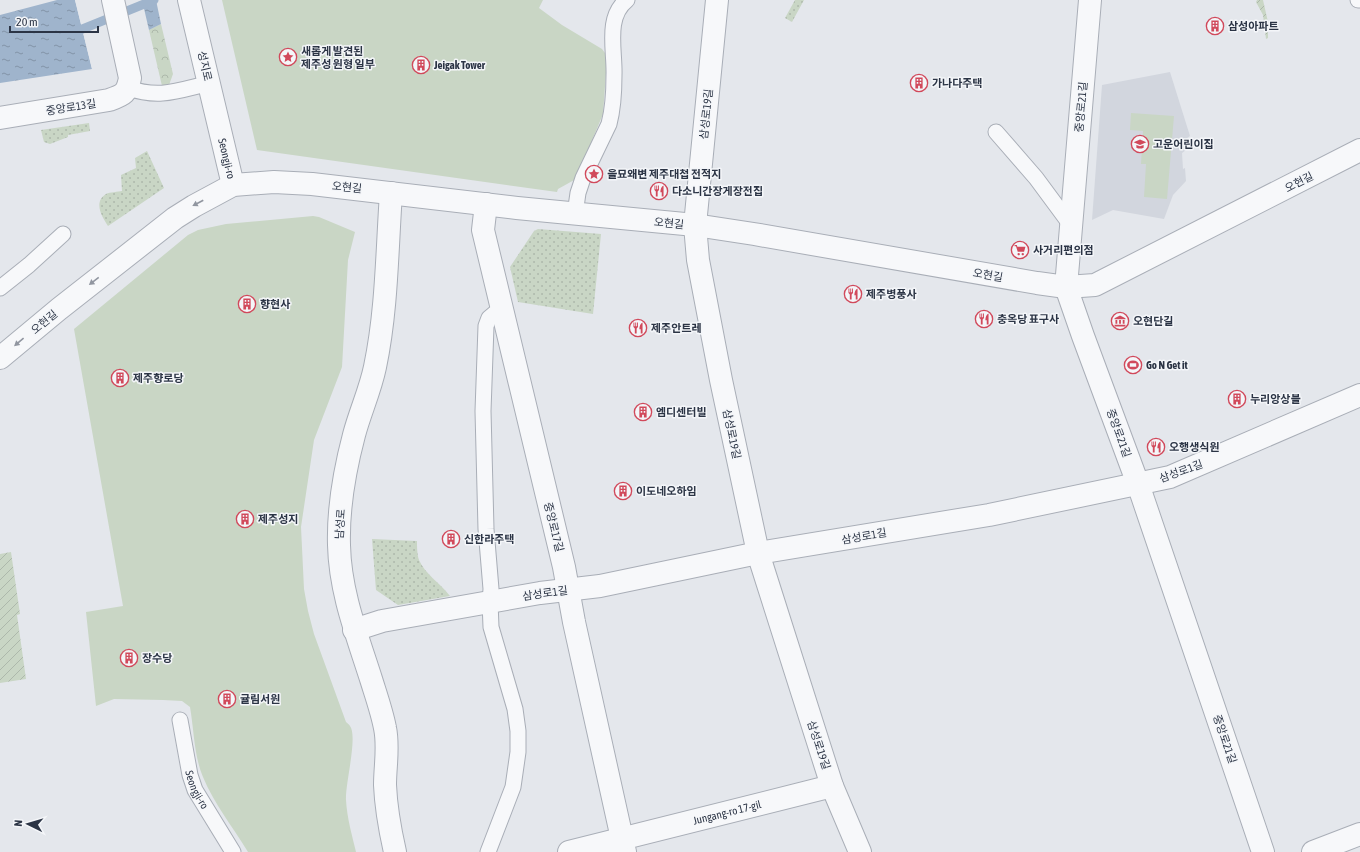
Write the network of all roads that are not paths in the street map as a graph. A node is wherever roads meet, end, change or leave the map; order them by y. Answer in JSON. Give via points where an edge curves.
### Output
{"nodes":[{"id":1,"x":113,"y":0,"type":"edge"},
{"id":2,"x":189,"y":0,"type":"edge"},
{"id":3,"x":627,"y":0,"type":"edge"},
{"id":4,"x":717,"y":0,"type":"edge"},
{"id":5,"x":1090,"y":0,"type":"edge"},
{"id":6,"x":129,"y":83,"type":"junction"},
{"id":7,"x":202,"y":85,"type":"dead end"},
{"id":8,"x":0,"y":118,"type":"edge"},
{"id":9,"x":221,"y":131,"type":"joint"},
{"id":10,"x":996,"y":132,"type":"dead end"},
{"id":11,"x":1360,"y":150,"type":"edge"},
{"id":12,"x":233,"y":185,"type":"junction"},
{"id":13,"x":391,"y":193,"type":"junction"},
{"id":14,"x":486,"y":204,"type":"junction"},
{"id":15,"x":575,"y":214,"type":"junction"},
{"id":16,"x":1070,"y":224,"type":"junction"},
{"id":17,"x":695,"y":225,"type":"junction"},
{"id":18,"x":62,"y":234,"type":"dead end"},
{"id":19,"x":1066,"y":287,"type":"junction"},
{"id":20,"x":0,"y":288,"type":"edge"},
{"id":21,"x":501,"y":308,"type":"junction"},
{"id":22,"x":0,"y":358,"type":"edge"},
{"id":23,"x":1360,"y":395,"type":"edge"},
{"id":24,"x":1138,"y":484,"type":"junction"},
{"id":25,"x":758,"y":553,"type":"junction"},
{"id":26,"x":568,"y":589,"type":"junction"},
{"id":27,"x":490,"y":602,"type":"junction"},
{"id":28,"x":354,"y":630,"type":"junction"},
{"id":29,"x":180,"y":720,"type":"dead end"},
{"id":30,"x":832,"y":786,"type":"junction"},
{"id":31,"x":1360,"y":834,"type":"edge"},
{"id":32,"x":623,"y":845,"type":"edge"},
{"id":33,"x":233,"y":852,"type":"edge"},
{"id":34,"x":395,"y":852,"type":"edge"},
{"id":35,"x":488,"y":852,"type":"edge"},
{"id":36,"x":569,"y":852,"type":"edge"},
{"id":37,"x":860,"y":852,"type":"edge"},
{"id":38,"x":1263,"y":852,"type":"edge"},
{"id":39,"x":1313,"y":852,"type":"edge"}],
"edges":[{"from":1,"to":6,"type":"street"},
{"from":2,"to":9,"type":"street","name":"성지로"},
{"from":3,"to":15,"type":"lane","via":[[619,9],[614,26],[611,116],[583,178]]},
{"from":4,"to":17,"type":"street","name":"삼성로19길"},
{"from":5,"to":16,"type":"street","name":"중앙로21길"},
{"from":6,"to":7,"type":"lane","via":[[147,94]]},
{"from":6,"to":8,"type":"street","name":"중앙로13길","via":[[122,95],[109,100]]},
{"from":9,"to":12,"type":"street","name":"Seongji-ro"},
{"from":10,"to":16,"type":"lane","via":[[1036,178]]},
{"from":11,"to":19,"type":"street","name":"오현길","via":[[1095,285]]},
{"from":12,"to":13,"type":"street","name":"오현길","via":[[274,182]]},
{"from":12,"to":22,"type":"street","name":"오현길","one_way":true,"via":[[175,218]]},
{"from":13,"to":14,"type":"street","name":"오현길"},
{"from":13,"to":28,"type":"street","name":"남성로","via":[[379,344],[370,386],[353,442],[340,526],[341,577]]},
{"from":14,"to":15,"type":"street","name":"오현길"},
{"from":14,"to":21,"type":"street","name":"중앙로17길","via":[[483,230]]},
{"from":15,"to":17,"type":"street","name":"오현길"},
{"from":16,"to":19,"type":"street","name":"중앙로21길"},
{"from":17,"to":19,"type":"street","name":"오현길"},
{"from":17,"to":25,"type":"street","name":"삼성로19길","via":[[698,260],[721,380]]},
{"from":18,"to":20,"type":"lane"},
{"from":19,"to":24,"type":"street","name":"중앙로21길"},
{"from":21,"to":26,"type":"street","name":"중앙로17길"},
{"from":21,"to":27,"type":"lane","via":[[489,318],[484,350],[483,411]]},
{"from":23,"to":24,"type":"street","name":"삼성로1길","via":[[1170,477]]},
{"from":24,"to":25,"type":"street","name":"삼성로1길","via":[[989,515]]},
{"from":24,"to":38,"type":"street","name":"중앙로21길"},
{"from":25,"to":26,"type":"street","name":"삼성로1길","via":[[600,586]]},
{"from":25,"to":30,"type":"street","name":"삼성로19길"},
{"from":26,"to":27,"type":"street","name":"삼성로1길"},
{"from":26,"to":32,"type":"street","name":"중앙로17길"},
{"from":27,"to":28,"type":"street","name":"삼성로1길","via":[[382,621]]},
{"from":27,"to":35,"type":"lane","via":[[491,627],[515,709],[518,752],[513,787]]},
{"from":28,"to":34,"type":"street","name":"남성로","via":[[378,699],[385,728],[386,796]]},
{"from":29,"to":33,"type":"lane","name":"Seongji-ro","via":[[195,790]]},
{"from":30,"to":32,"type":"street","name":"Jungang-ro 17-gil"},
{"from":30,"to":37,"type":"street","name":"삼성로19길"},
{"from":31,"to":39,"type":"street"},
{"from":32,"to":36,"type":"street","name":"Jungang-ro 17-gil"}]}
